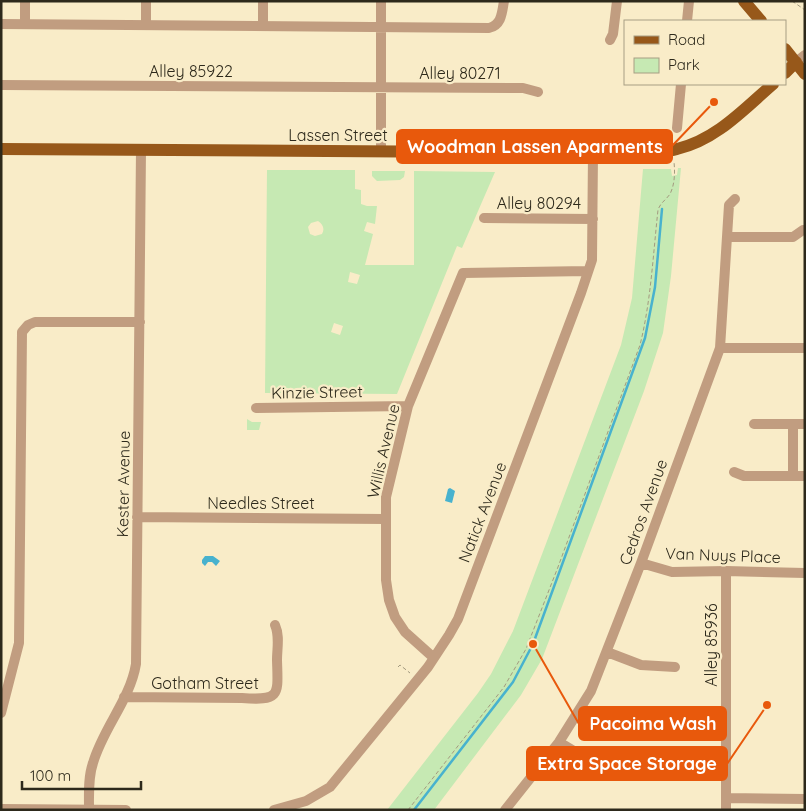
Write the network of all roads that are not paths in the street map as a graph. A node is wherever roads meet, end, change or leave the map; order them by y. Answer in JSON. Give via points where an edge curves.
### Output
{"nodes":[{"id":1,"x":25,"y":1,"type":"edge"},
{"id":2,"x":146,"y":1,"type":"edge"},
{"id":3,"x":263,"y":1,"type":"edge"},
{"id":4,"x":381,"y":1,"type":"edge"},
{"id":5,"x":504,"y":1,"type":"edge"},
{"id":6,"x":617,"y":1,"type":"edge"},
{"id":7,"x":689,"y":1,"type":"edge"},
{"id":8,"x":744,"y":1,"type":"edge"},
{"id":9,"x":687,"y":20,"type":"edge"},
{"id":10,"x":760,"y":20,"type":"edge"},
{"id":11,"x":1,"y":24,"type":"edge"},
{"id":12,"x":25,"y":24,"type":"junction"},
{"id":13,"x":146,"y":25,"type":"junction"},
{"id":14,"x":263,"y":26,"type":"junction"},
{"id":15,"x":381,"y":28,"type":"junction"},
{"id":16,"x":610,"y":40,"type":"dead end"},
{"id":17,"x":786,"y":50,"type":"edge"},
{"id":18,"x":800,"y":59,"type":"edge"},
{"id":19,"x":786,"y":72,"type":"edge"},
{"id":20,"x":805,"y":74,"type":"edge"},
{"id":21,"x":1,"y":84,"type":"edge"},
{"id":22,"x":681,"y":85,"type":"edge"},
{"id":23,"x":772,"y":85,"type":"edge"},
{"id":24,"x":380,"y":87,"type":"junction"},
{"id":25,"x":538,"y":92,"type":"dead end"},
{"id":26,"x":677,"y":128,"type":"dead end"},
{"id":27,"x":1,"y":149,"type":"edge"},
{"id":28,"x":141,"y":150,"type":"junction"},
{"id":29,"x":380,"y":151,"type":"junction"},
{"id":30,"x":593,"y":153,"type":"junction"},
{"id":31,"x":735,"y":199,"type":"dead end"},
{"id":32,"x":484,"y":218,"type":"dead end"},
{"id":33,"x":593,"y":218,"type":"junction"},
{"id":34,"x":803,"y":230,"type":"dead end"},
{"id":35,"x":727,"y":237,"type":"junction"},
{"id":36,"x":588,"y":272,"type":"junction"},
{"id":37,"x":140,"y":322,"type":"junction"},
{"id":38,"x":720,"y":348,"type":"junction"},
{"id":39,"x":805,"y":348,"type":"edge"},
{"id":40,"x":408,"y":406,"type":"junction"},
{"id":41,"x":256,"y":408,"type":"dead end"},
{"id":42,"x":754,"y":424,"type":"dead end"},
{"id":43,"x":793,"y":424,"type":"junction"},
{"id":44,"x":805,"y":424,"type":"edge"},
{"id":45,"x":734,"y":472,"type":"dead end"},
{"id":46,"x":793,"y":476,"type":"junction"},
{"id":47,"x":805,"y":476,"type":"edge"},
{"id":48,"x":138,"y":518,"type":"junction"},
{"id":49,"x":385,"y":519,"type":"junction"},
{"id":50,"x":641,"y":563,"type":"junction"},
{"id":51,"x":726,"y":571,"type":"junction"},
{"id":52,"x":805,"y":573,"type":"edge"},
{"id":53,"x":274,"y":625,"type":"dead end"},
{"id":54,"x":607,"y":652,"type":"junction"},
{"id":55,"x":434,"y":658,"type":"junction"},
{"id":56,"x":675,"y":667,"type":"dead end"},
{"id":57,"x":124,"y":697,"type":"junction"},
{"id":58,"x":1,"y":713,"type":"edge"},
{"id":59,"x":559,"y":742,"type":"junction"},
{"id":60,"x":673,"y":767,"type":"dead end"},
{"id":61,"x":726,"y":798,"type":"junction"},
{"id":62,"x":805,"y":799,"type":"edge"},
{"id":63,"x":1,"y":809,"type":"edge"},
{"id":64,"x":89,"y":809,"type":"edge"},
{"id":65,"x":126,"y":810,"type":"edge"},
{"id":66,"x":274,"y":810,"type":"edge"},
{"id":67,"x":505,"y":810,"type":"edge"},
{"id":68,"x":726,"y":810,"type":"edge"}],
"edges":[{"from":1,"to":12,"type":"street"},
{"from":2,"to":13,"type":"street"},
{"from":3,"to":14,"type":"street"},
{"from":4,"to":15,"type":"street"},
{"from":5,"to":15,"type":"street","via":[[501,17],[489,28]]},
{"from":6,"to":16,"type":"street"},
{"from":7,"to":9,"type":"street"},
{"from":8,"to":10,"type":"main road"},
{"from":11,"to":12,"type":"street"},
{"from":12,"to":13,"type":"street"},
{"from":13,"to":14,"type":"street"},
{"from":14,"to":15,"type":"street"},
{"from":15,"to":24,"type":"street"},
{"from":17,"to":18,"type":"main road"},
{"from":18,"to":19,"type":"main road"},
{"from":18,"to":20,"type":"main road"},
{"from":21,"to":24,"type":"street","name":"Alley 85922"},
{"from":22,"to":26,"type":"street"},
{"from":23,"to":30,"type":"main road","name":"Lassen Street","via":[[716,132],[694,144],[674,150]]},
{"from":24,"to":25,"type":"street","name":"Alley 80271","via":[[523,88]]},
{"from":24,"to":29,"type":"street"},
{"from":27,"to":28,"type":"main road","name":"Lassen Street"},
{"from":28,"to":29,"type":"main road","name":"Lassen Street"},
{"from":28,"to":37,"type":"street","name":"Kester Avenue"},
{"from":29,"to":30,"type":"main road","name":"Lassen Street"},
{"from":30,"to":33,"type":"street","name":"Natick Avenue"},
{"from":31,"to":35,"type":"street","name":"Cedros Avenue","via":[[729,205]]},
{"from":32,"to":33,"type":"street","name":"Alley 80294"},
{"from":33,"to":36,"type":"street","name":"Natick Avenue","via":[[592,260]]},
{"from":34,"to":35,"type":"street","via":[[793,237]]},
{"from":35,"to":38,"type":"street","name":"Cedros Avenue"},
{"from":36,"to":40,"type":"street","name":"Willis Avenue","via":[[463,273]]},
{"from":36,"to":55,"type":"street","name":"Natick Avenue","via":[[461,612]]},
{"from":37,"to":48,"type":"street","name":"Kester Avenue"},
{"from":37,"to":58,"type":"street","via":[[35,322],[22,332],[18,643]]},
{"from":38,"to":39,"type":"street"},
{"from":38,"to":50,"type":"street","name":"Cedros Avenue"},
{"from":40,"to":41,"type":"street","name":"Kinzie Street"},
{"from":40,"to":49,"type":"street","name":"Willis Avenue","via":[[386,497]]},
{"from":42,"to":43,"type":"street"},
{"from":43,"to":44,"type":"street"},
{"from":43,"to":46,"type":"street"},
{"from":45,"to":46,"type":"street","via":[[744,476]]},
{"from":46,"to":47,"type":"street"},
{"from":48,"to":49,"type":"street","name":"Needles Street"},
{"from":48,"to":57,"type":"street","name":"Kester Avenue","via":[[136,664]]},
{"from":49,"to":55,"type":"street","name":"Willis Avenue","via":[[386,580],[390,606],[405,632]]},
{"from":50,"to":51,"type":"street","name":"Van Nuys Place","via":[[672,572]]},
{"from":50,"to":54,"type":"street","name":"Cedros Avenue"},
{"from":51,"to":52,"type":"street","name":"Van Nuys Place"},
{"from":51,"to":61,"type":"street","name":"Alley 85936"},
{"from":53,"to":57,"type":"street","name":"Gotham Street","via":[[278,635],[279,682],[276,691],[268,698]]},
{"from":54,"to":56,"type":"street","via":[[641,665]]},
{"from":54,"to":59,"type":"street","name":"Cedros Avenue","via":[[591,691]]},
{"from":55,"to":66,"type":"street","name":"Natick Avenue","via":[[330,787],[306,801]]},
{"from":57,"to":64,"type":"street","name":"Kester Avenue","via":[[92,764]]},
{"from":59,"to":60,"type":"street","via":[[602,764]]},
{"from":59,"to":67,"type":"street","name":"Cedros Avenue"},
{"from":61,"to":62,"type":"street"},
{"from":61,"to":68,"type":"street","name":"Alley 85936"},
{"from":63,"to":64,"type":"street"},
{"from":64,"to":65,"type":"street"}]}
